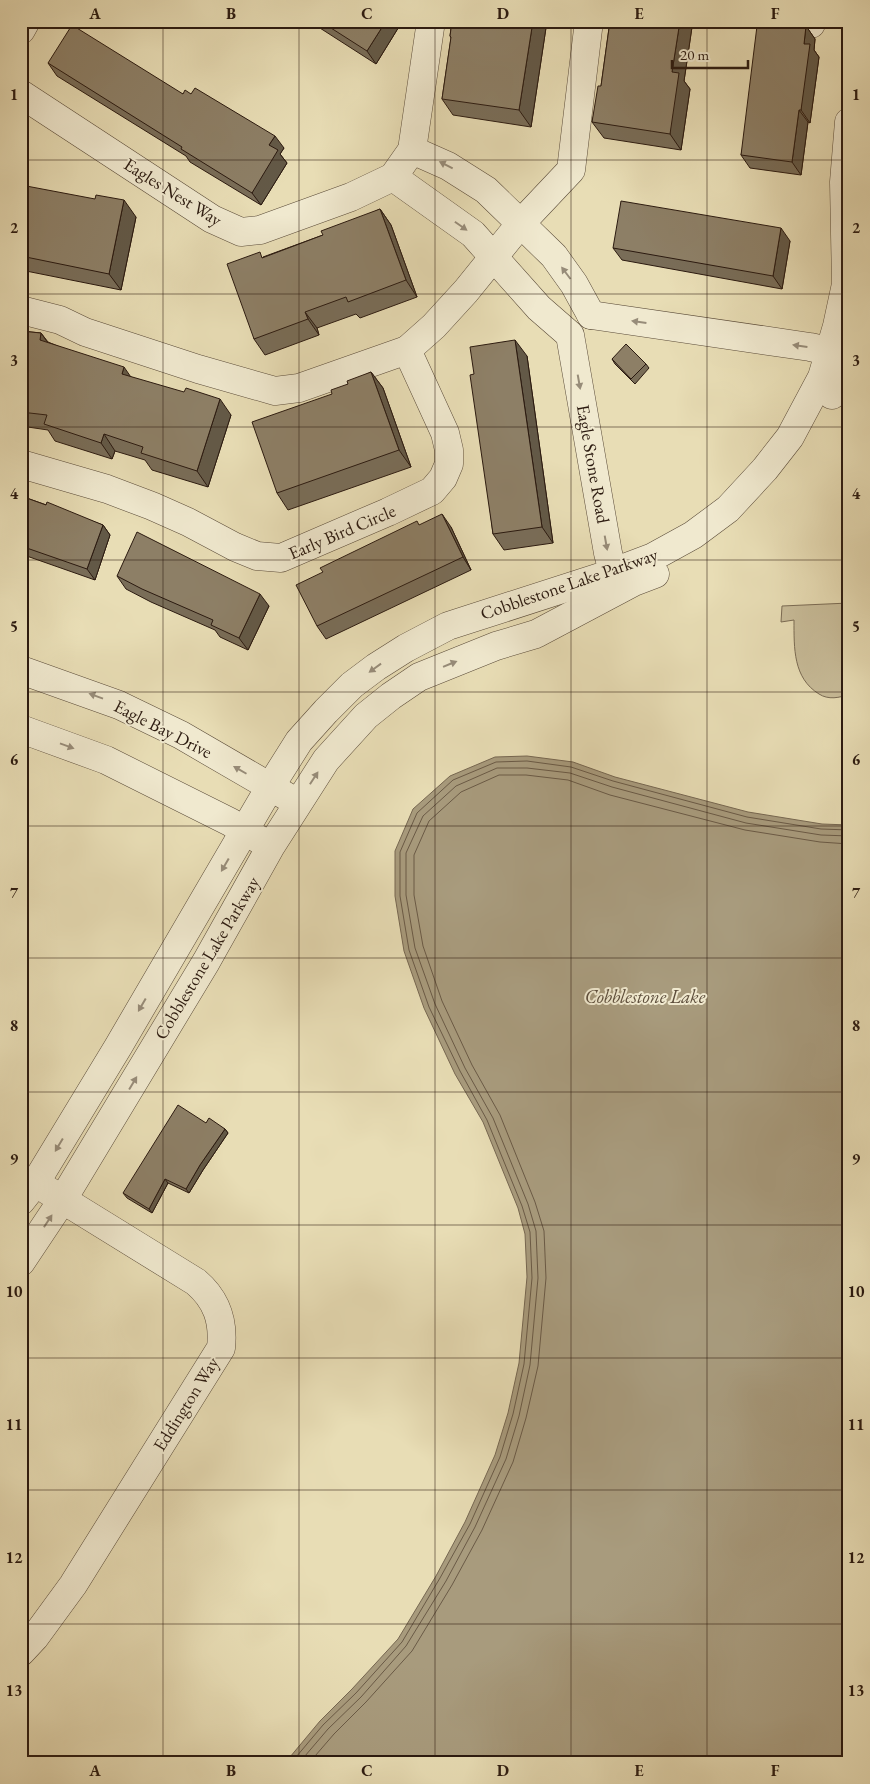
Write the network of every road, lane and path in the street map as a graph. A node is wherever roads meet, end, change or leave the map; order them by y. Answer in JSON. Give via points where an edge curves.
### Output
{"nodes":[{"id":1,"x":26,"y":21,"type":"edge"},
{"id":2,"x":431,"y":21,"type":"edge"},
{"id":3,"x":589,"y":21,"type":"edge"},
{"id":4,"x":21,"y":30,"type":"edge"},
{"id":5,"x":21,"y":94,"type":"edge"},
{"id":6,"x":849,"y":125,"type":"edge"},
{"id":7,"x":412,"y":150,"type":"junction"},
{"id":8,"x":393,"y":177,"type":"junction"},
{"id":9,"x":521,"y":223,"type":"junction"},
{"id":10,"x":494,"y":257,"type":"junction"},
{"id":11,"x":21,"y":310,"type":"edge"},
{"id":12,"x":590,"y":315,"type":"junction"},
{"id":13,"x":570,"y":334,"type":"junction"},
{"id":14,"x":407,"y":350,"type":"junction"},
{"id":15,"x":842,"y":353,"type":"edge"},
{"id":16,"x":21,"y":464,"type":"edge"},
{"id":17,"x":614,"y":582,"type":"junction"},
{"id":18,"x":406,"y":648,"type":"junction"},
{"id":19,"x":21,"y":670,"type":"edge"},
{"id":20,"x":419,"y":677,"type":"junction"},
{"id":21,"x":21,"y":730,"type":"edge"},
{"id":22,"x":270,"y":788,"type":"junction"},
{"id":23,"x":298,"y":802,"type":"junction"},
{"id":24,"x":244,"y":830,"type":"junction"},
{"id":25,"x":271,"y":846,"type":"junction"},
{"id":26,"x":26,"y":1186,"type":"edge"},
{"id":27,"x":63,"y":1199,"type":"junction"},
{"id":28,"x":21,"y":1262,"type":"edge"},
{"id":29,"x":21,"y":1652,"type":"edge"}],
"edges":[{"from":1,"to":4,"type":"street"},
{"from":2,"to":7,"type":"street"},
{"from":3,"to":9,"type":"street","via":[[571,170]]},
{"from":5,"to":8,"type":"street","name":"Eagles Nest Way","via":[[212,219],[241,232],[260,230],[300,216]]},
{"from":6,"to":15,"type":"street","name":"Cobblestone Lake Parkway","via":[[844,182],[846,284],[837,326]]},
{"from":7,"to":8,"type":"street"},
{"from":9,"to":7,"type":"street","one_way":true,"via":[[486,190],[448,166]]},
{"from":8,"to":10,"type":"street","one_way":true,"via":[[473,234]]},
{"from":9,"to":10,"type":"street"},
{"from":12,"to":9,"type":"street","one_way":true,"via":[[559,263]]},
{"from":10,"to":13,"type":"street","via":[[539,308]]},
{"from":10,"to":14,"type":"street","via":[[440,319]]},
{"from":11,"to":14,"type":"street","via":[[60,320],[85,332],[207,372],[275,391],[299,388]]},
{"from":12,"to":13,"type":"street"},
{"from":15,"to":12,"type":"street","one_way":true},
{"from":13,"to":17,"type":"street","name":"Eagle Stone Road","one_way":true},
{"from":14,"to":16,"type":"street","name":"Early Bird Circle","via":[[445,433],[449,464],[443,478],[432,491],[414,500],[281,558],[256,556],[152,506]]},
{"from":15,"to":17,"type":"street","name":"Cobblestone Lake Parkway","via":[[838,384],[801,447],[768,486],[702,548]]},
{"from":17,"to":18,"type":"street","name":"Cobblestone Lake Parkway","via":[[551,594],[448,626]]},
{"from":20,"to":17,"type":"street","name":"Cobblestone Lake Parkway","one_way":true,"via":[[496,646],[536,634]]},
{"from":18,"to":20,"type":"street"},
{"from":18,"to":22,"type":"street","name":"Cobblestone Lake Parkway","one_way":true,"via":[[352,685],[326,711],[299,741]]},
{"from":22,"to":19,"type":"street","name":"Eagle Bay Drive","one_way":true,"via":[[181,735],[119,705]]},
{"from":23,"to":20,"type":"street","name":"Cobblestone Lake Parkway","one_way":true,"via":[[326,760],[366,716]]},
{"from":21,"to":24,"type":"street","one_way":true,"via":[[106,760]]},
{"from":22,"to":23,"type":"street","name":"Eagle Bay Drive"},
{"from":22,"to":24,"type":"street","name":"Cobblestone Lake Parkway"},
{"from":23,"to":25,"type":"street","name":"Cobblestone Lake Parkway"},
{"from":24,"to":25,"type":"street"},
{"from":24,"to":26,"type":"street","name":"Cobblestone Lake Parkway","one_way":true,"via":[[118,1047]]},
{"from":27,"to":25,"type":"street","name":"Cobblestone Lake Parkway","one_way":true,"via":[[206,962]]},
{"from":26,"to":27,"type":"street","name":"Eddington Way"},
{"from":28,"to":27,"type":"street","name":"Cobblestone Lake Parkway","one_way":true},
{"from":27,"to":29,"type":"street","name":"Eddington Way","via":[[204,1289],[216,1306],[222,1327],[221,1348],[73,1585]]}]}
